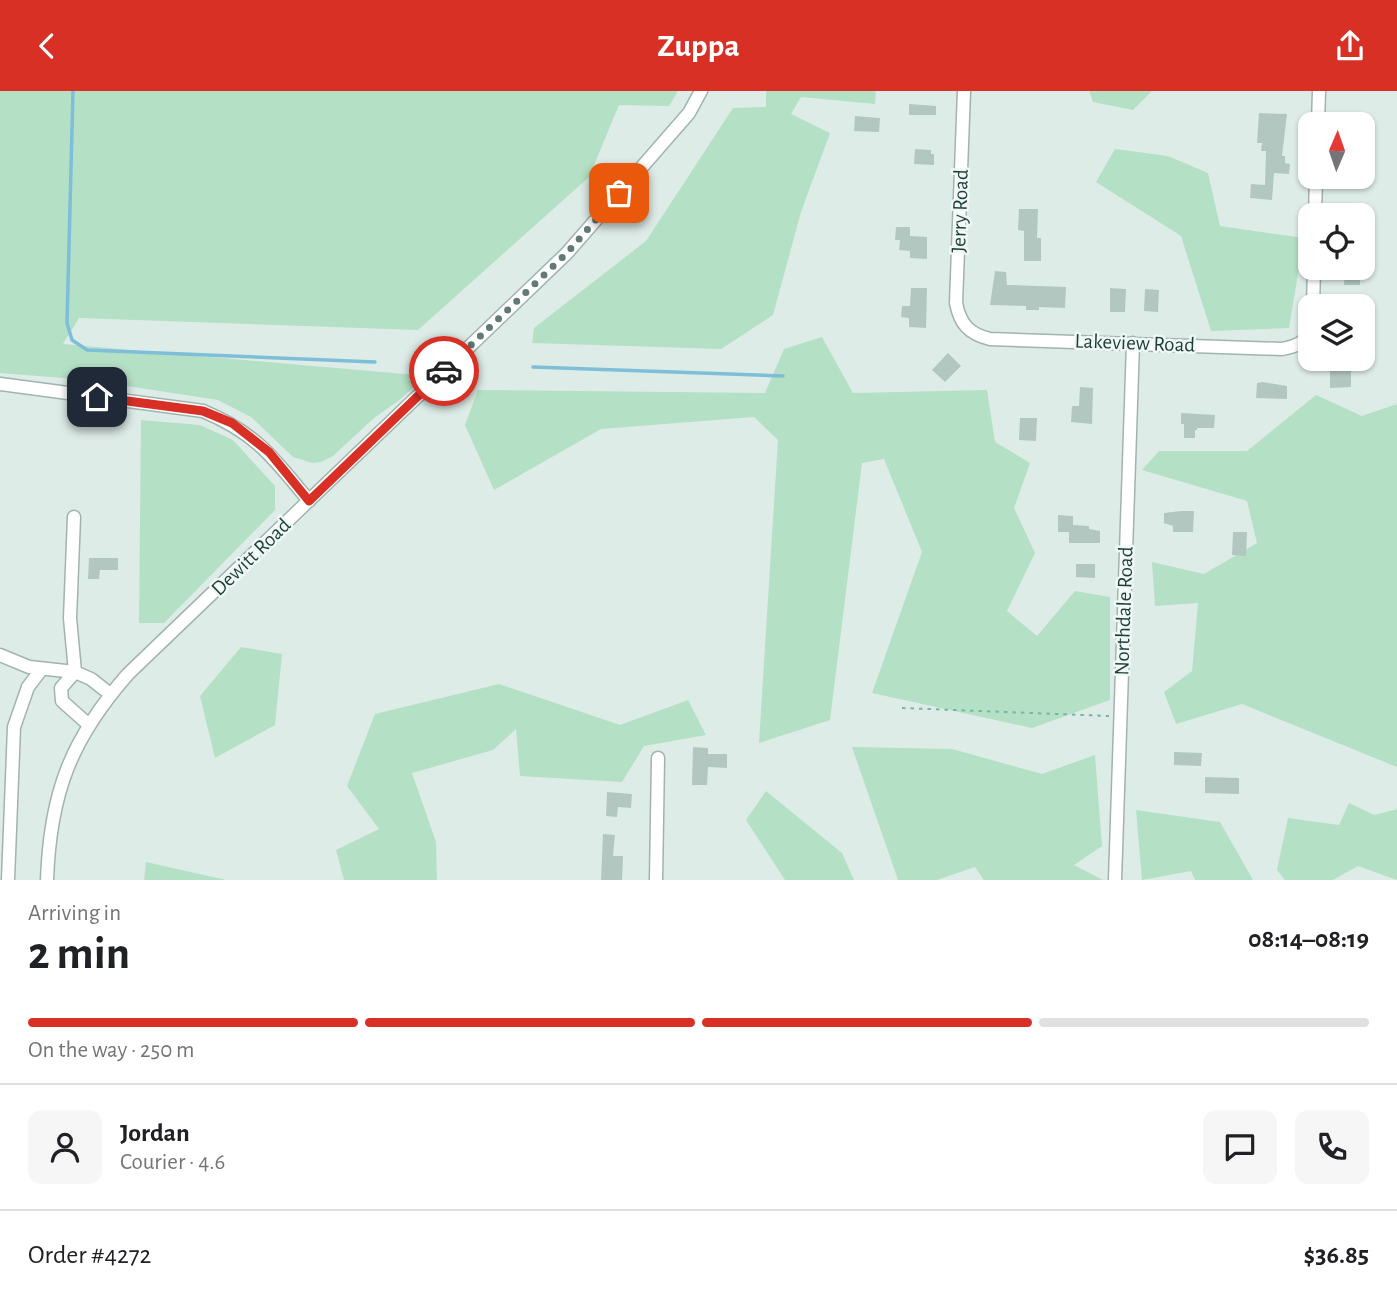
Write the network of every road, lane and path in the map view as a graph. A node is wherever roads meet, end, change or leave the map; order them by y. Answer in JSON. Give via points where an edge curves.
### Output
{"nodes":[{"id":1,"x":701,"y":91,"type":"edge"},
{"id":2,"x":964,"y":91,"type":"edge"},
{"id":3,"x":1319,"y":91,"type":"edge"},
{"id":4,"x":1318,"y":112,"type":"edge"},
{"id":5,"x":966,"y":328,"type":"joint"},
{"id":6,"x":1133,"y":343,"type":"junction"},
{"id":7,"x":1298,"y":344,"type":"edge"},
{"id":8,"x":0,"y":384,"type":"edge"},
{"id":9,"x":309,"y":501,"type":"junction"},
{"id":10,"x":74,"y":517,"type":"dead end"},
{"id":11,"x":0,"y":655,"type":"edge"},
{"id":12,"x":41,"y":670,"type":"junction"},
{"id":13,"x":75,"y":672,"type":"junction"},
{"id":14,"x":110,"y":694,"type":"junction"},
{"id":15,"x":902,"y":708,"type":"dead end"},
{"id":16,"x":1121,"y":717,"type":"junction"},
{"id":17,"x":89,"y":725,"type":"junction"},
{"id":18,"x":658,"y":758,"type":"dead end"},
{"id":19,"x":8,"y":880,"type":"edge"},
{"id":20,"x":47,"y":880,"type":"edge"},
{"id":21,"x":656,"y":880,"type":"edge"},
{"id":22,"x":1115,"y":880,"type":"edge"}],
"edges":[{"from":1,"to":9,"type":"street","name":"Dewitt Road","via":[[689,113],[567,253]]},
{"from":2,"to":5,"type":"street","name":"Jerry Road","via":[[956,303]]},
{"from":3,"to":4,"type":"street"},
{"from":5,"to":6,"type":"street","name":"Lakeview Road","via":[[990,339]]},
{"from":6,"to":7,"type":"street","name":"Lakeview Road","via":[[1282,349]]},
{"from":6,"to":16,"type":"street","name":"Northdale Road"},
{"from":8,"to":9,"type":"street","via":[[203,411],[232,423],[269,452]]},
{"from":9,"to":14,"type":"street","name":"Dewitt Road"},
{"from":10,"to":13,"type":"street","via":[[70,627]]},
{"from":11,"to":12,"type":"street"},
{"from":12,"to":13,"type":"street"},
{"from":12,"to":19,"type":"street","via":[[28,687],[14,727]]},
{"from":13,"to":14,"type":"street"},
{"from":13,"to":17,"type":"street","via":[[61,688],[62,701]]},
{"from":14,"to":17,"type":"street","name":"Dewitt Road"},
{"from":15,"to":16,"type":"path"},
{"from":16,"to":22,"type":"street","name":"Northdale Road"},
{"from":17,"to":20,"type":"street","name":"Dewitt Road","via":[[62,778],[48,845]]},
{"from":18,"to":21,"type":"street"}]}
